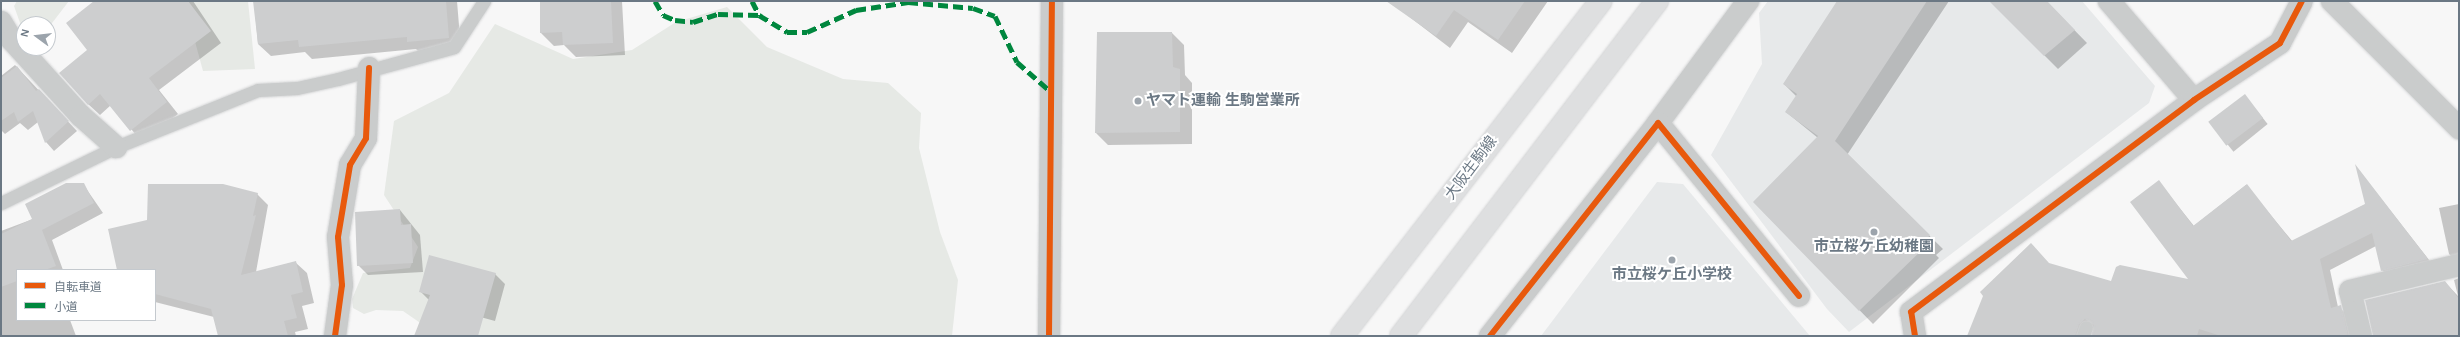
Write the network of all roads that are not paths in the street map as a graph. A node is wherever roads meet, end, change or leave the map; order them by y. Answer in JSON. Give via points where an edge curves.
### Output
{"nodes":[{"id":1,"x":484,"y":1,"type":"edge"},
{"id":2,"x":1052,"y":1,"type":"edge"},
{"id":3,"x":1591,"y":1,"type":"edge"},
{"id":4,"x":1601,"y":1,"type":"edge"},
{"id":5,"x":1657,"y":1,"type":"edge"},
{"id":6,"x":1664,"y":1,"type":"edge"},
{"id":7,"x":1748,"y":1,"type":"edge"},
{"id":8,"x":2110,"y":1,"type":"edge"},
{"id":9,"x":2302,"y":1,"type":"edge"},
{"id":10,"x":2332,"y":1,"type":"edge"},
{"id":11,"x":1,"y":22,"type":"edge"},
{"id":12,"x":1635,"y":29,"type":"junction"},
{"id":13,"x":1555,"y":58,"type":"junction"},
{"id":14,"x":369,"y":68,"type":"junction"},
{"id":15,"x":2194,"y":100,"type":"junction"},
{"id":16,"x":1658,"y":123,"type":"junction"},
{"id":17,"x":2459,"y":128,"type":"edge"},
{"id":18,"x":116,"y":147,"type":"junction"},
{"id":19,"x":1,"y":203,"type":"edge"},
{"id":20,"x":2459,"y":265,"type":"edge"},
{"id":21,"x":1799,"y":296,"type":"dead end"},
{"id":22,"x":335,"y":336,"type":"edge"},
{"id":23,"x":1049,"y":336,"type":"edge"},
{"id":24,"x":1342,"y":336,"type":"edge"},
{"id":25,"x":1401,"y":336,"type":"edge"},
{"id":26,"x":1490,"y":336,"type":"edge"},
{"id":27,"x":1915,"y":336,"type":"edge"},
{"id":28,"x":2361,"y":336,"type":"edge"}],
"edges":[{"from":1,"to":14,"type":"lane","via":[[454,47],[389,68]]},
{"from":2,"to":23,"type":"street"},
{"from":3,"to":13,"type":"main road"},
{"from":4,"to":13,"type":"main road","name":"大阪生駒線"},
{"from":5,"to":12,"type":"main road"},
{"from":6,"to":12,"type":"main road"},
{"from":7,"to":16,"type":"street"},
{"from":8,"to":15,"type":"street"},
{"from":9,"to":15,"type":"street","via":[[2280,43]]},
{"from":10,"to":17,"type":"street"},
{"from":11,"to":18,"type":"street","via":[[81,116]]},
{"from":12,"to":25,"type":"main road"},
{"from":13,"to":24,"type":"main road","name":"大阪生駒線"},
{"from":14,"to":18,"type":"lane","via":[[296,88],[258,90]]},
{"from":14,"to":22,"type":"street","via":[[366,138],[350,165],[338,237],[342,285]]},
{"from":15,"to":27,"type":"street","via":[[1910,312]]},
{"from":16,"to":21,"type":"street"},
{"from":16,"to":26,"type":"street"},
{"from":18,"to":19,"type":"lane"},
{"from":20,"to":28,"type":"street","via":[[2350,292]]}]}
